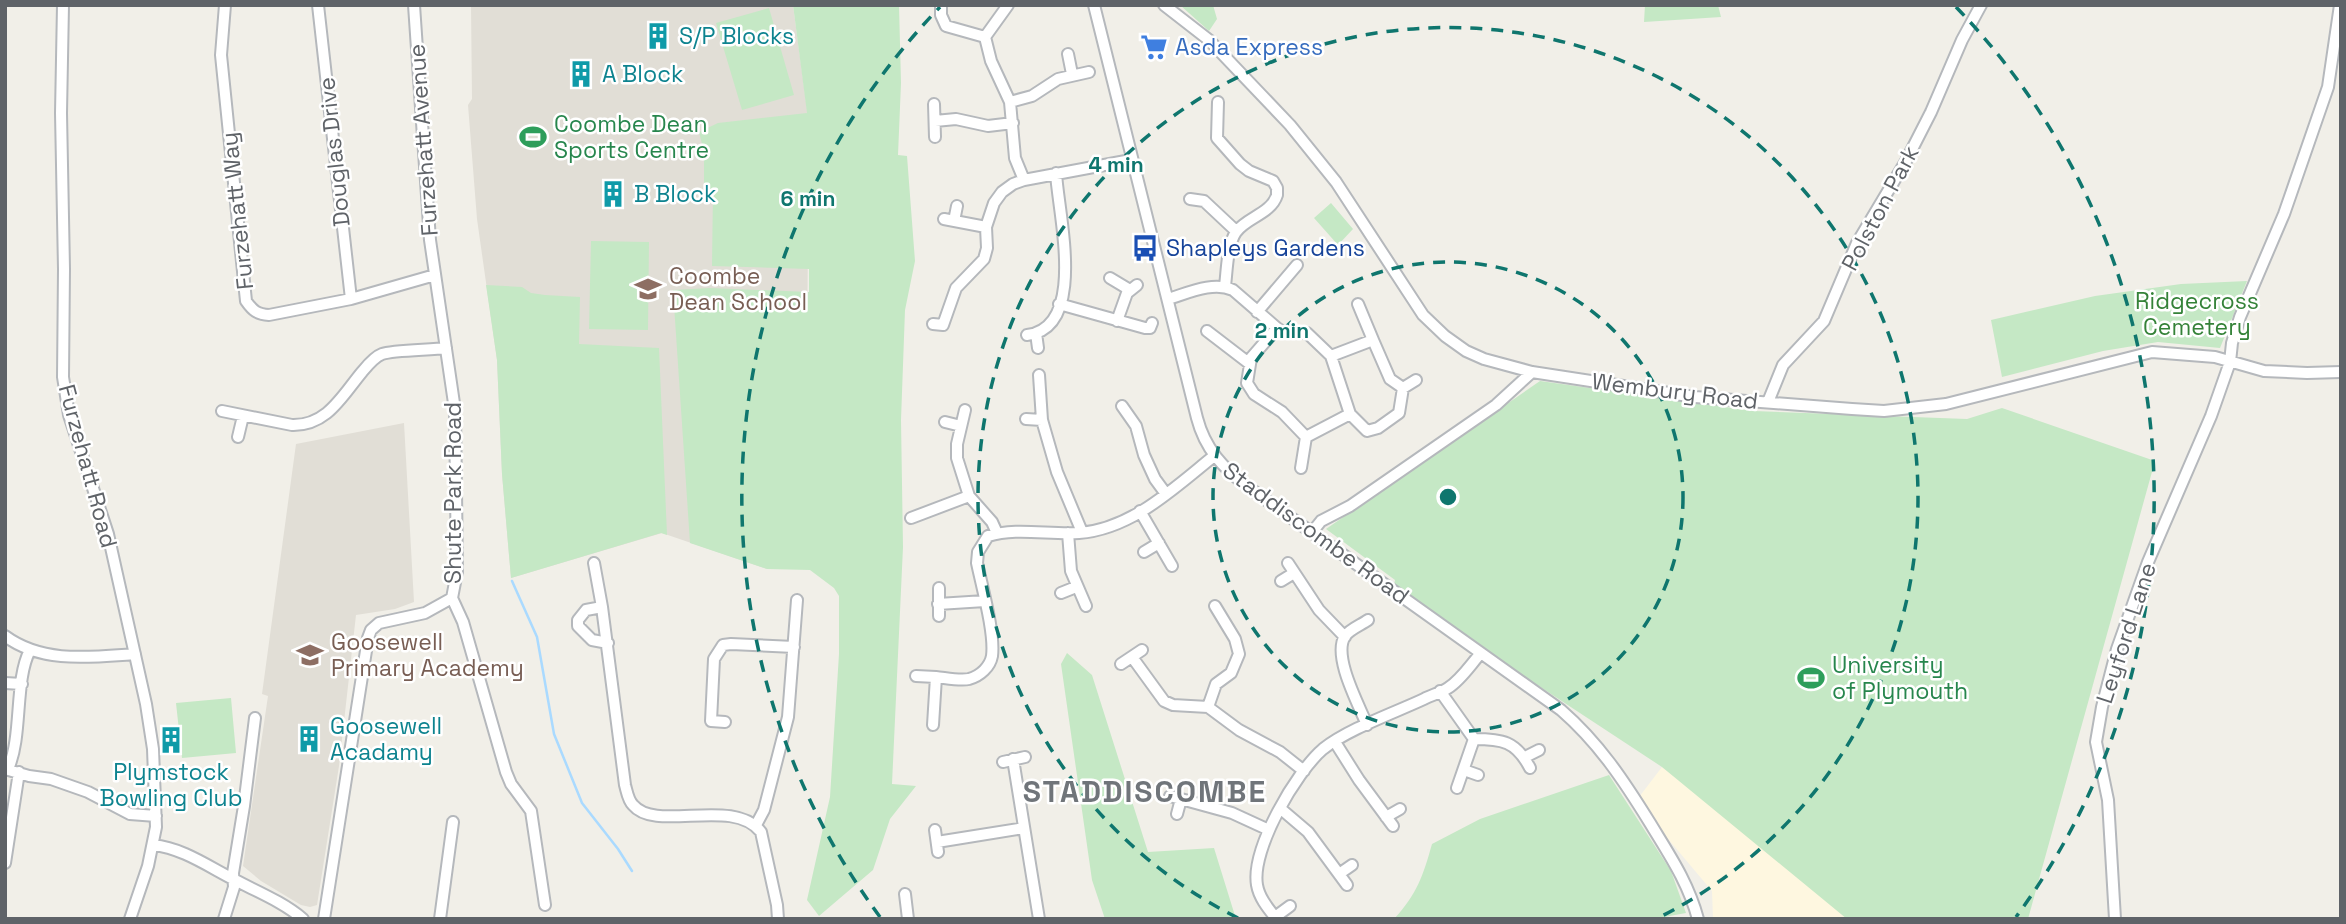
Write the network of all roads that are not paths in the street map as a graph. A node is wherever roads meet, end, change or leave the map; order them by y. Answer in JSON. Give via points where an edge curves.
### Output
{"nodes":[{"id":1,"x":63,"y":5,"type":"edge"},
{"id":2,"x":225,"y":5,"type":"edge"},
{"id":3,"x":318,"y":5,"type":"edge"},
{"id":4,"x":414,"y":5,"type":"edge"},
{"id":5,"x":940,"y":5,"type":"edge"},
{"id":6,"x":1008,"y":5,"type":"edge"},
{"id":7,"x":1094,"y":5,"type":"edge"},
{"id":8,"x":1164,"y":5,"type":"edge"},
{"id":9,"x":1981,"y":5,"type":"edge"},
{"id":10,"x":2340,"y":5,"type":"edge"},
{"id":11,"x":985,"y":37,"type":"junction"},
{"id":12,"x":1068,"y":54,"type":"dead end"},
{"id":13,"x":1089,"y":72,"type":"dead end"},
{"id":14,"x":1072,"y":74,"type":"junction"},
{"id":15,"x":1010,"y":102,"type":"junction"},
{"id":16,"x":1218,"y":102,"type":"dead end"},
{"id":17,"x":934,"y":104,"type":"dead end"},
{"id":18,"x":935,"y":121,"type":"junction"},
{"id":19,"x":1013,"y":123,"type":"junction"},
{"id":20,"x":935,"y":136,"type":"dead end"},
{"id":21,"x":1131,"y":160,"type":"junction"},
{"id":22,"x":1056,"y":173,"type":"junction"},
{"id":23,"x":1024,"y":180,"type":"junction"},
{"id":24,"x":1190,"y":199,"type":"dead end"},
{"id":25,"x":957,"y":206,"type":"dead end"},
{"id":26,"x":986,"y":227,"type":"junction"},
{"id":27,"x":1236,"y":231,"type":"junction"},
{"id":28,"x":1297,"y":265,"type":"dead end"},
{"id":29,"x":435,"y":275,"type":"junction"},
{"id":30,"x":1110,"y":278,"type":"dead end"},
{"id":31,"x":1225,"y":286,"type":"junction"},
{"id":32,"x":351,"y":299,"type":"junction"},
{"id":33,"x":1168,"y":299,"type":"junction"},
{"id":34,"x":1059,"y":304,"type":"junction"},
{"id":35,"x":1358,"y":304,"type":"dead end"},
{"id":36,"x":1257,"y":312,"type":"junction"},
{"id":37,"x":1117,"y":321,"type":"junction"},
{"id":38,"x":1152,"y":323,"type":"dead end"},
{"id":39,"x":933,"y":324,"type":"dead end"},
{"id":40,"x":1277,"y":328,"type":"junction"},
{"id":41,"x":1207,"y":331,"type":"dead end"},
{"id":42,"x":1373,"y":340,"type":"junction"},
{"id":43,"x":446,"y":348,"type":"junction"},
{"id":44,"x":1038,"y":348,"type":"dead end"},
{"id":45,"x":1331,"y":356,"type":"junction"},
{"id":46,"x":2230,"y":362,"type":"junction"},
{"id":47,"x":1250,"y":363,"type":"junction"},
{"id":48,"x":1532,"y":372,"type":"junction"},
{"id":49,"x":2341,"y":372,"type":"edge"},
{"id":50,"x":1040,"y":375,"type":"dead end"},
{"id":51,"x":1416,"y":380,"type":"dead end"},
{"id":52,"x":1403,"y":388,"type":"junction"},
{"id":53,"x":1768,"y":402,"type":"junction"},
{"id":54,"x":1122,"y":406,"type":"dead end"},
{"id":55,"x":965,"y":410,"type":"dead end"},
{"id":56,"x":222,"y":411,"type":"dead end"},
{"id":57,"x":1350,"y":414,"type":"junction"},
{"id":58,"x":243,"y":416,"type":"junction"},
{"id":59,"x":1026,"y":419,"type":"dead end"},
{"id":60,"x":1042,"y":420,"type":"junction"},
{"id":61,"x":945,"y":422,"type":"dead end"},
{"id":62,"x":961,"y":426,"type":"junction"},
{"id":63,"x":238,"y":437,"type":"dead end"},
{"id":64,"x":1306,"y":438,"type":"junction"},
{"id":65,"x":1214,"y":456,"type":"junction"},
{"id":66,"x":1301,"y":468,"type":"dead end"},
{"id":67,"x":1166,"y":494,"type":"junction"},
{"id":68,"x":970,"y":496,"type":"junction"},
{"id":69,"x":1140,"y":511,"type":"junction"},
{"id":70,"x":911,"y":517,"type":"dead end"},
{"id":71,"x":1313,"y":531,"type":"junction"},
{"id":72,"x":1082,"y":532,"type":"junction"},
{"id":73,"x":997,"y":533,"type":"junction"},
{"id":74,"x":1068,"y":533,"type":"junction"},
{"id":75,"x":1159,"y":543,"type":"junction"},
{"id":76,"x":1144,"y":552,"type":"dead end"},
{"id":77,"x":594,"y":562,"type":"dead end"},
{"id":78,"x":1172,"y":566,"type":"dead end"},
{"id":79,"x":1281,"y":581,"type":"dead end"},
{"id":80,"x":1076,"y":587,"type":"junction"},
{"id":81,"x":939,"y":588,"type":"dead end"},
{"id":82,"x":1061,"y":593,"type":"dead end"},
{"id":83,"x":452,"y":598,"type":"junction"},
{"id":84,"x":797,"y":600,"type":"dead end"},
{"id":85,"x":985,"y":601,"type":"junction"},
{"id":86,"x":1086,"y":606,"type":"dead end"},
{"id":87,"x":1214,"y":606,"type":"dead end"},
{"id":88,"x":602,"y":607,"type":"junction"},
{"id":89,"x":1222,"y":617,"type":"junction"},
{"id":90,"x":1368,"y":620,"type":"dead end"},
{"id":91,"x":1210,"y":625,"type":"dead end"},
{"id":92,"x":5,"y":636,"type":"edge"},
{"id":93,"x":1345,"y":637,"type":"junction"},
{"id":94,"x":608,"y":643,"type":"junction"},
{"id":95,"x":793,"y":647,"type":"junction"},
{"id":96,"x":30,"y":650,"type":"junction"},
{"id":97,"x":1142,"y":650,"type":"dead end"},
{"id":98,"x":1480,"y":653,"type":"junction"},
{"id":99,"x":135,"y":654,"type":"junction"},
{"id":100,"x":1132,"y":657,"type":"junction"},
{"id":101,"x":1121,"y":664,"type":"dead end"},
{"id":102,"x":916,"y":676,"type":"dead end"},
{"id":103,"x":936,"y":677,"type":"junction"},
{"id":104,"x":5,"y":683,"type":"edge"},
{"id":105,"x":22,"y":684,"type":"junction"},
{"id":106,"x":1440,"y":691,"type":"junction"},
{"id":107,"x":1208,"y":707,"type":"junction"},
{"id":108,"x":934,"y":710,"type":"junction"},
{"id":109,"x":948,"y":712,"type":"dead end"},
{"id":110,"x":255,"y":718,"type":"dead end"},
{"id":111,"x":726,"y":722,"type":"dead end"},
{"id":112,"x":933,"y":725,"type":"dead end"},
{"id":113,"x":1367,"y":725,"type":"junction"},
{"id":114,"x":1474,"y":739,"type":"junction"},
{"id":115,"x":1335,"y":742,"type":"junction"},
{"id":116,"x":1539,"y":750,"type":"dead end"},
{"id":117,"x":1025,"y":757,"type":"dead end"},
{"id":118,"x":11,"y":770,"type":"edge"},
{"id":119,"x":1464,"y":770,"type":"junction"},
{"id":120,"x":1304,"y":771,"type":"junction"},
{"id":121,"x":1478,"y":775,"type":"dead end"},
{"id":122,"x":1457,"y":788,"type":"dead end"},
{"id":123,"x":1281,"y":809,"type":"junction"},
{"id":124,"x":1400,"y":809,"type":"dead end"},
{"id":125,"x":1177,"y":814,"type":"dead end"},
{"id":126,"x":156,"y":816,"type":"junction"},
{"id":127,"x":453,"y":822,"type":"dead end"},
{"id":128,"x":756,"y":825,"type":"junction"},
{"id":129,"x":1024,"y":828,"type":"junction"},
{"id":130,"x":1269,"y":830,"type":"junction"},
{"id":131,"x":937,"y":841,"type":"dead end"},
{"id":132,"x":153,"y":845,"type":"junction"},
{"id":133,"x":5,"y":863,"type":"edge"},
{"id":134,"x":1352,"y":865,"type":"dead end"},
{"id":135,"x":1339,"y":874,"type":"junction"},
{"id":136,"x":233,"y":880,"type":"junction"},
{"id":137,"x":1347,"y":885,"type":"dead end"},
{"id":138,"x":905,"y":894,"type":"dead end"},
{"id":139,"x":545,"y":905,"type":"dead end"},
{"id":140,"x":1290,"y":906,"type":"dead end"},
{"id":141,"x":920,"y":911,"type":"dead end"},
{"id":142,"x":908,"y":916,"type":"edge"},
{"id":143,"x":1276,"y":918,"type":"edge"},
{"id":144,"x":1698,"y":918,"type":"edge"},
{"id":145,"x":130,"y":919,"type":"edge"},
{"id":146,"x":224,"y":919,"type":"edge"},
{"id":147,"x":303,"y":919,"type":"edge"},
{"id":148,"x":324,"y":919,"type":"edge"},
{"id":149,"x":440,"y":919,"type":"edge"},
{"id":150,"x":778,"y":919,"type":"edge"},
{"id":151,"x":1039,"y":919,"type":"edge"},
{"id":152,"x":2115,"y":919,"type":"edge"}],
"edges":[{"from":1,"to":99,"type":"street","name":"Furzehatt Road","via":[[63,377],[69,415],[108,534]]},
{"from":2,"to":32,"type":"street","name":"Furzehatt Way","via":[[221,55],[246,301],[259,314],[269,315]]},
{"from":3,"to":32,"type":"street","name":"Douglas Drive"},
{"from":4,"to":29,"type":"street","name":"Furzehatt Avenue"},
{"from":5,"to":11,"type":"street","via":[[946,26]]},
{"from":6,"to":11,"type":"street"},
{"from":7,"to":21,"type":"street","name":"Staddiscombe Road"},
{"from":8,"to":48,"type":"street","name":"Wembury Road","via":[[1209,40],[1290,125],[1336,182],[1432,325],[1465,351]]},
{"from":9,"to":53,"type":"street","name":"Polston Park","via":[[1906,161],[1857,243],[1824,321],[1783,365]]},
{"from":10,"to":46,"type":"street","name":"Leyford Lane","via":[[2328,87],[2284,214],[2240,317]]},
{"from":11,"to":15,"type":"street"},
{"from":12,"to":14,"type":"street"},
{"from":13,"to":14,"type":"street"},
{"from":14,"to":15,"type":"street","via":[[1032,96]]},
{"from":15,"to":19,"type":"street"},
{"from":16,"to":27,"type":"street","via":[[1217,138],[1240,164],[1273,181],[1277,188],[1276,201]]},
{"from":17,"to":18,"type":"street"},
{"from":18,"to":19,"type":"street","via":[[956,119],[988,126]]},
{"from":18,"to":20,"type":"street"},
{"from":19,"to":23,"type":"street","via":[[1015,158]]},
{"from":21,"to":22,"type":"street"},
{"from":21,"to":33,"type":"street","name":"Staddiscombe Road"},
{"from":22,"to":23,"type":"street"},
{"from":22,"to":34,"type":"street","via":[[1066,263]]},
{"from":23,"to":26,"type":"street","via":[[1002,192]]},
{"from":24,"to":27,"type":"street","via":[[1203,201]]},
{"from":25,"to":26,"type":"street","via":[[949,220]]},
{"from":26,"to":39,"type":"street","via":[[985,258],[956,288],[943,325]]},
{"from":27,"to":31,"type":"street"},
{"from":28,"to":36,"type":"street"},
{"from":29,"to":32,"type":"street","name":"Furzehatt Way"},
{"from":29,"to":43,"type":"street","name":"Shute Park Road"},
{"from":30,"to":37,"type":"street","via":[[1133,287]]},
{"from":31,"to":33,"type":"street"},
{"from":31,"to":36,"type":"street"},
{"from":33,"to":65,"type":"street","name":"Staddiscombe Road","via":[[1200,430]]},
{"from":34,"to":37,"type":"street","via":[[1103,323]]},
{"from":34,"to":44,"type":"street","via":[[1052,322],[1031,334]]},
{"from":35,"to":42,"type":"street"},
{"from":36,"to":40,"type":"street"},
{"from":37,"to":38,"type":"street","via":[[1145,328]]},
{"from":40,"to":45,"type":"street","via":[[1307,333]]},
{"from":40,"to":47,"type":"street"},
{"from":41,"to":47,"type":"street"},
{"from":42,"to":45,"type":"street"},
{"from":42,"to":52,"type":"street","via":[[1390,379]]},
{"from":43,"to":58,"type":"street","via":[[382,354],[318,421],[292,425]]},
{"from":43,"to":83,"type":"street","name":"Shute Park Road","via":[[455,410],[457,572]]},
{"from":45,"to":57,"type":"street"},
{"from":46,"to":49,"type":"street","name":"Wembury Road","via":[[2264,371]]},
{"from":46,"to":53,"type":"street","name":"Wembury Road","via":[[2152,352],[1946,404],[1884,411]]},
{"from":46,"to":152,"type":"street","name":"Leyford Lane","via":[[2148,562],[2102,707],[2096,742],[2108,800]]},
{"from":47,"to":64,"type":"street","via":[[1247,383],[1254,394],[1282,412]]},
{"from":48,"to":53,"type":"street","name":"Wembury Road","via":[[1695,397]]},
{"from":48,"to":71,"type":"street","via":[[1496,405],[1350,506],[1321,521]]},
{"from":50,"to":60,"type":"street"},
{"from":51,"to":52,"type":"street"},
{"from":52,"to":57,"type":"street","via":[[1399,413],[1378,428],[1367,431]]},
{"from":54,"to":67,"type":"street","via":[[1136,426],[1144,455]]},
{"from":55,"to":62,"type":"street"},
{"from":56,"to":58,"type":"street"},
{"from":57,"to":64,"type":"street"},
{"from":58,"to":63,"type":"street"},
{"from":59,"to":60,"type":"street"},
{"from":60,"to":72,"type":"street"},
{"from":61,"to":62,"type":"street"},
{"from":62,"to":68,"type":"street","via":[[957,458]]},
{"from":64,"to":66,"type":"street"},
{"from":65,"to":67,"type":"street"},
{"from":65,"to":71,"type":"street","name":"Staddiscombe Road","via":[[1237,479]]},
{"from":67,"to":69,"type":"street"},
{"from":68,"to":70,"type":"street"},
{"from":68,"to":73,"type":"street"},
{"from":69,"to":72,"type":"street","via":[[1115,526]]},
{"from":69,"to":75,"type":"street"},
{"from":71,"to":98,"type":"street","name":"Staddiscombe Road"},
{"from":72,"to":74,"type":"street"},
{"from":73,"to":74,"type":"street"},
{"from":73,"to":85,"type":"street","via":[[988,536],[978,552]]},
{"from":74,"to":80,"type":"street"},
{"from":75,"to":76,"type":"street"},
{"from":75,"to":78,"type":"street"},
{"from":77,"to":88,"type":"street"},
{"from":79,"to":93,"type":"street","via":[[1291,568],[1323,616]]},
{"from":80,"to":82,"type":"street"},
{"from":80,"to":86,"type":"street"},
{"from":81,"to":85,"type":"street","via":[[939,610]]},
{"from":83,"to":139,"type":"street","name":"Shute Park Road","via":[[506,772],[531,811],[537,889]]},
{"from":83,"to":148,"type":"street","via":[[425,613],[371,629]]},
{"from":84,"to":95,"type":"street"},
{"from":85,"to":103,"type":"street","via":[[992,646],[988,666],[968,680]]},
{"from":87,"to":89,"type":"street"},
{"from":88,"to":94,"type":"street"},
{"from":88,"to":94,"type":"street","via":[[586,610],[578,626],[592,639]]},
{"from":89,"to":91,"type":"street"},
{"from":89,"to":107,"type":"street","via":[[1239,654],[1231,673],[1216,684]]},
{"from":90,"to":93,"type":"street"},
{"from":92,"to":96,"type":"street"},
{"from":93,"to":113,"type":"street","via":[[1342,662]]},
{"from":94,"to":128,"type":"street","via":[[631,804],[655,815],[740,816]]},
{"from":95,"to":111,"type":"street","via":[[723,645],[714,659],[711,721]]},
{"from":95,"to":128,"type":"street","via":[[786,728]]},
{"from":96,"to":99,"type":"street","via":[[79,657]]},
{"from":96,"to":105,"type":"street"},
{"from":97,"to":100,"type":"street"},
{"from":98,"to":106,"type":"street"},
{"from":98,"to":144,"type":"street","name":"Staddiscombe Road","via":[[1561,710],[1605,755],[1686,881]]},
{"from":99,"to":126,"type":"street","name":"Furzehatt Road","via":[[153,749]]},
{"from":100,"to":101,"type":"street"},
{"from":100,"to":107,"type":"street","via":[[1164,701]]},
{"from":102,"to":103,"type":"street"},
{"from":103,"to":108,"type":"street"},
{"from":104,"to":105,"type":"street"},
{"from":105,"to":118,"type":"street"},
{"from":106,"to":113,"type":"street"},
{"from":106,"to":114,"type":"street"},
{"from":107,"to":120,"type":"street"},
{"from":108,"to":109,"type":"street"},
{"from":108,"to":112,"type":"street"},
{"from":110,"to":136,"type":"street"},
{"from":113,"to":115,"type":"street"},
{"from":114,"to":116,"type":"street","via":[[1498,739],[1518,749],[1527,763]]},
{"from":114,"to":119,"type":"street"},
{"from":115,"to":120,"type":"street"},
{"from":115,"to":124,"type":"street","via":[[1390,821]]},
{"from":117,"to":129,"type":"street","via":[[1008,760]]},
{"from":118,"to":126,"type":"street","via":[[88,792],[130,814]]},
{"from":118,"to":133,"type":"street"},
{"from":119,"to":121,"type":"street"},
{"from":119,"to":122,"type":"street"},
{"from":120,"to":123,"type":"street"},
{"from":123,"to":130,"type":"street"},
{"from":123,"to":135,"type":"street","via":[[1308,832]]},
{"from":125,"to":130,"type":"street","via":[[1176,797],[1232,813]]},
{"from":126,"to":132,"type":"street","name":"Furzehatt Road"},
{"from":127,"to":149,"type":"street"},
{"from":128,"to":150,"type":"street"},
{"from":129,"to":131,"type":"street"},
{"from":129,"to":151,"type":"street"},
{"from":130,"to":143,"type":"street","via":[[1259,852],[1257,887]]},
{"from":132,"to":136,"type":"street","via":[[174,850]]},
{"from":132,"to":145,"type":"street","name":"Furzehatt Road"},
{"from":134,"to":135,"type":"street"},
{"from":135,"to":137,"type":"street"},
{"from":136,"to":146,"type":"street"},
{"from":136,"to":147,"type":"street","via":[[280,902]]},
{"from":138,"to":142,"type":"street"},
{"from":140,"to":143,"type":"street"},
{"from":141,"to":142,"type":"street"}]}
